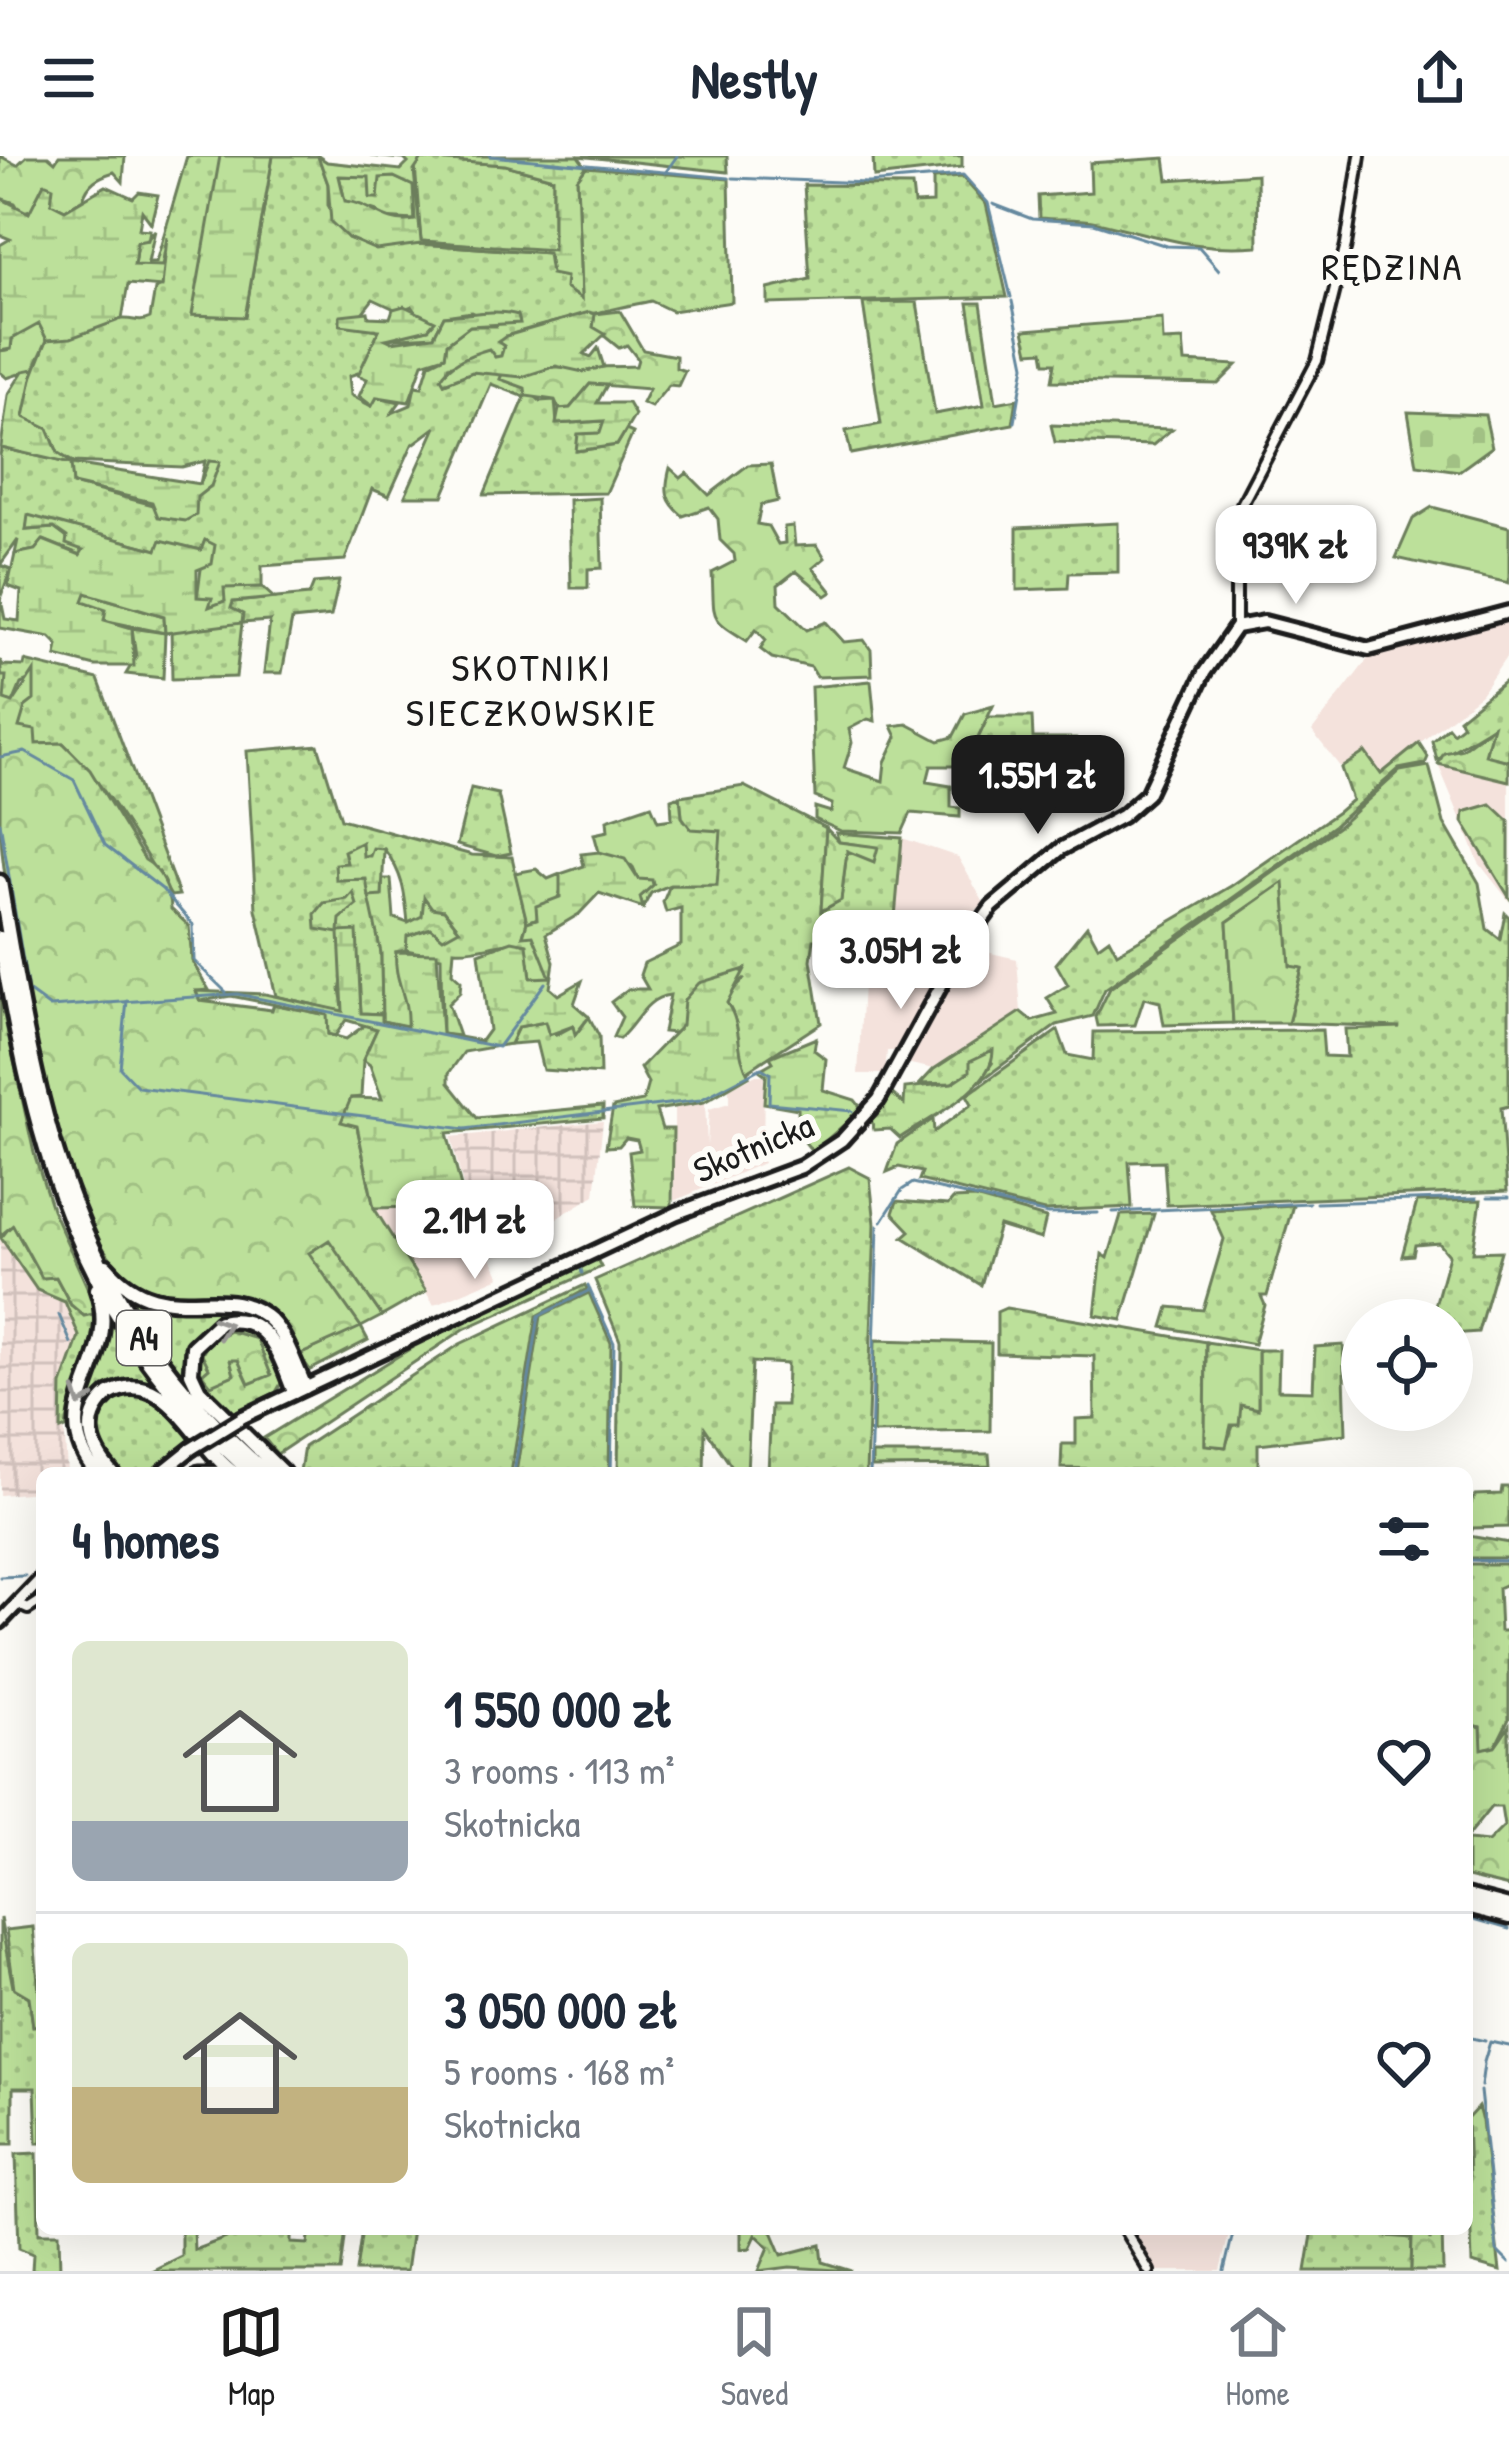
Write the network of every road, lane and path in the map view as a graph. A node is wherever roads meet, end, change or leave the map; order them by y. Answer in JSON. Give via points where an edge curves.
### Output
{"nodes":[{"id":1,"x":1360,"y":156,"type":"edge"},
{"id":2,"x":1509,"y":612,"type":"edge"},
{"id":3,"x":1238,"y":621,"type":"junction"},
{"id":4,"x":0,"y":882,"type":"edge"},
{"id":5,"x":0,"y":938,"type":"edge"},
{"id":6,"x":89,"y":1245,"type":"junction"},
{"id":7,"x":87,"y":1260,"type":"junction"},
{"id":8,"x":300,"y":1390,"type":"junction"},
{"id":9,"x":93,"y":1467,"type":"edge"},
{"id":10,"x":108,"y":1467,"type":"edge"},
{"id":11,"x":169,"y":1467,"type":"edge"},
{"id":12,"x":226,"y":1467,"type":"edge"},
{"id":13,"x":246,"y":1467,"type":"edge"},
{"id":14,"x":261,"y":1467,"type":"edge"},
{"id":15,"x":277,"y":1467,"type":"edge"},
{"id":16,"x":36,"y":1585,"type":"edge"},
{"id":17,"x":16,"y":1603,"type":"junction"},
{"id":18,"x":36,"y":1604,"type":"edge"},
{"id":19,"x":0,"y":1622,"type":"edge"},
{"id":20,"x":1473,"y":1898,"type":"edge"},
{"id":21,"x":1473,"y":1907,"type":"edge"},
{"id":22,"x":1509,"y":1907,"type":"edge"},
{"id":23,"x":1509,"y":1916,"type":"edge"},
{"id":24,"x":1128,"y":2235,"type":"edge"},
{"id":25,"x":1149,"y":2271,"type":"edge"}],
"edges":[{"from":1,"to":3,"type":"street","via":[[1317,362],[1242,504]]},
{"from":2,"to":3,"type":"main road","via":[[1369,650]]},
{"from":3,"to":8,"type":"main road","name":"Skotnicka","via":[[1147,794],[1060,849],[992,907],[879,1099],[842,1140],[801,1168],[706,1200]]},
{"from":4,"to":6,"type":"highway","number":"A4","via":[[40,1107]]},
{"from":5,"to":7,"type":"highway","number":"A4","via":[[37,1131]]},
{"from":6,"to":8,"type":"highway","via":[[116,1277],[150,1299],[236,1303],[263,1315],[280,1333]]},
{"from":6,"to":14,"type":"highway","number":"A4","via":[[160,1360]]},
{"from":7,"to":9,"type":"highway","one_way":true,"via":[[104,1334],[75,1430]]},
{"from":7,"to":13,"type":"highway","number":"A4","via":[[160,1376]]},
{"from":8,"to":11,"type":"main road","name":"Skotnicka","bridge":true},
{"from":15,"to":8,"type":"highway","one_way":true,"via":[[195,1385],[197,1340],[231,1320],[260,1328]]},
{"from":10,"to":12,"type":"highway","via":[[93,1447],[91,1421],[104,1398],[131,1386],[162,1396]]},
{"from":16,"to":17,"type":"main road"},
{"from":17,"to":18,"type":"street"},
{"from":17,"to":19,"type":"main road"},
{"from":20,"to":22,"type":"highway"},
{"from":21,"to":23,"type":"highway"},
{"from":24,"to":25,"type":"street"}]}
